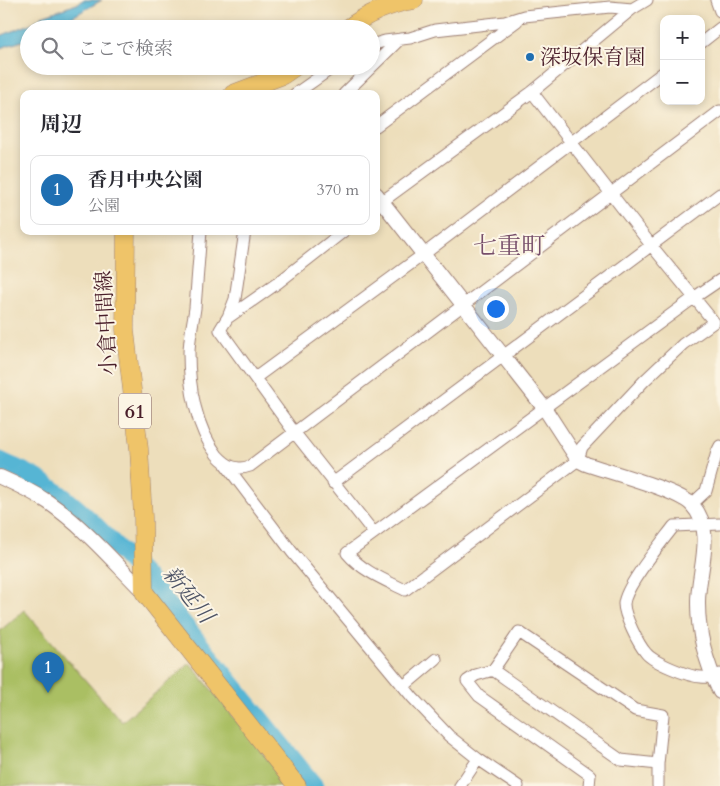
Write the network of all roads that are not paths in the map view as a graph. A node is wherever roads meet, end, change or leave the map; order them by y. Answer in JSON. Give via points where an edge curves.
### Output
{"nodes":[{"id":1,"x":414,"y":0,"type":"edge"},
{"id":2,"x":647,"y":0,"type":"edge"},
{"id":3,"x":716,"y":0,"type":"edge"},
{"id":4,"x":632,"y":9,"type":"junction"},
{"id":5,"x":720,"y":11,"type":"edge"},
{"id":6,"x":524,"y":16,"type":"junction"},
{"id":7,"x":360,"y":20,"type":"edge"},
{"id":8,"x":720,"y":28,"type":"edge"},
{"id":9,"x":400,"y":39,"type":"junction"},
{"id":10,"x":705,"y":39,"type":"edge"},
{"id":11,"x":380,"y":43,"type":"edge"},
{"id":12,"x":380,"y":59,"type":"edge"},
{"id":13,"x":284,"y":75,"type":"edge"},
{"id":14,"x":321,"y":75,"type":"edge"},
{"id":15,"x":363,"y":75,"type":"edge"},
{"id":16,"x":660,"y":75,"type":"edge"},
{"id":17,"x":244,"y":90,"type":"edge"},
{"id":18,"x":300,"y":90,"type":"edge"},
{"id":19,"x":348,"y":90,"type":"edge"},
{"id":20,"x":532,"y":92,"type":"junction"},
{"id":21,"x":720,"y":111,"type":"edge"},
{"id":22,"x":380,"y":123,"type":"edge"},
{"id":23,"x":572,"y":143,"type":"junction"},
{"id":24,"x":611,"y":193,"type":"junction"},
{"id":25,"x":720,"y":194,"type":"edge"},
{"id":26,"x":380,"y":199,"type":"edge"},
{"id":27,"x":380,"y":202,"type":"edge"},
{"id":28,"x":126,"y":235,"type":"edge"},
{"id":29,"x":201,"y":235,"type":"edge"},
{"id":30,"x":244,"y":235,"type":"edge"},
{"id":31,"x":339,"y":235,"type":"edge"},
{"id":32,"x":651,"y":245,"type":"junction"},
{"id":33,"x":424,"y":254,"type":"junction"},
{"id":34,"x":720,"y":280,"type":"edge"},
{"id":35,"x":695,"y":297,"type":"junction"},
{"id":36,"x":464,"y":304,"type":"junction"},
{"id":37,"x":228,"y":317,"type":"junction"},
{"id":38,"x":503,"y":355,"type":"junction"},
{"id":39,"x":255,"y":378,"type":"junction"},
{"id":40,"x":545,"y":409,"type":"junction"},
{"id":41,"x":294,"y":432,"type":"junction"},
{"id":42,"x":720,"y":446,"type":"edge"},
{"id":43,"x":578,"y":460,"type":"junction"},
{"id":44,"x":226,"y":465,"type":"junction"},
{"id":45,"x":0,"y":477,"type":"edge"},
{"id":46,"x":333,"y":483,"type":"junction"},
{"id":47,"x":692,"y":504,"type":"junction"},
{"id":48,"x":720,"y":524,"type":"edge"},
{"id":49,"x":703,"y":526,"type":"junction"},
{"id":50,"x":374,"y":533,"type":"junction"},
{"id":51,"x":144,"y":592,"type":"junction"},
{"id":52,"x":436,"y":659,"type":"dead end"},
{"id":53,"x":493,"y":670,"type":"junction"},
{"id":54,"x":716,"y":675,"type":"edge"},
{"id":55,"x":404,"y":686,"type":"junction"},
{"id":56,"x":720,"y":692,"type":"edge"},
{"id":57,"x":478,"y":759,"type":"junction"},
{"id":58,"x":658,"y":764,"type":"junction"},
{"id":59,"x":297,"y":786,"type":"edge"},
{"id":60,"x":460,"y":786,"type":"edge"},
{"id":61,"x":518,"y":786,"type":"edge"},
{"id":62,"x":589,"y":786,"type":"edge"},
{"id":63,"x":658,"y":786,"type":"edge"}],
"edges":[{"from":1,"to":7,"type":"main road"},
{"from":2,"to":4,"type":"street"},
{"from":3,"to":5,"type":"street"},
{"from":4,"to":6,"type":"street"},
{"from":4,"to":20,"type":"street"},
{"from":6,"to":9,"type":"street"},
{"from":6,"to":22,"type":"street"},
{"from":8,"to":10,"type":"street"},
{"from":9,"to":11,"type":"street"},
{"from":9,"to":12,"type":"street"},
{"from":13,"to":17,"type":"main road"},
{"from":14,"to":18,"type":"street"},
{"from":15,"to":19,"type":"street"},
{"from":16,"to":23,"type":"street"},
{"from":20,"to":23,"type":"street"},
{"from":20,"to":26,"type":"street"},
{"from":21,"to":24,"type":"street"},
{"from":23,"to":24,"type":"street"},
{"from":23,"to":33,"type":"street"},
{"from":24,"to":32,"type":"street"},
{"from":24,"to":36,"type":"street"},
{"from":25,"to":32,"type":"street"},
{"from":27,"to":33,"type":"street"},
{"from":28,"to":51,"type":"main road","name":"小倉中間線","number":"61","via":[[126,330],[144,517]]},
{"from":29,"to":44,"type":"street","via":[[189,352],[190,378],[202,428]]},
{"from":30,"to":37,"type":"street","via":[[236,300]]},
{"from":31,"to":37,"type":"street"},
{"from":32,"to":35,"type":"street"},
{"from":32,"to":38,"type":"street"},
{"from":33,"to":36,"type":"street"},
{"from":33,"to":39,"type":"street"},
{"from":34,"to":35,"type":"street"},
{"from":35,"to":40,"type":"street"},
{"from":35,"to":43,"type":"street","via":[[714,322],[683,344],[644,381],[582,447]]},
{"from":36,"to":38,"type":"street"},
{"from":36,"to":41,"type":"street"},
{"from":37,"to":39,"type":"street","via":[[220,330]]},
{"from":38,"to":40,"type":"street"},
{"from":38,"to":46,"type":"street"},
{"from":39,"to":41,"type":"street"},
{"from":40,"to":43,"type":"street"},
{"from":40,"to":50,"type":"street"},
{"from":41,"to":44,"type":"street","via":[[250,466],[234,468]]},
{"from":41,"to":46,"type":"street"},
{"from":42,"to":47,"type":"street","via":[[706,491]]},
{"from":43,"to":47,"type":"street","via":[[678,495]]},
{"from":43,"to":50,"type":"street","via":[[405,590],[374,575],[347,553]]},
{"from":44,"to":55,"type":"street","via":[[292,552]]},
{"from":45,"to":51,"type":"street","via":[[26,489],[67,516]]},
{"from":46,"to":50,"type":"street"},
{"from":47,"to":49,"type":"street"},
{"from":48,"to":49,"type":"street"},
{"from":49,"to":54,"type":"street","via":[[698,603],[703,641]]},
{"from":49,"to":54,"type":"street","via":[[674,526],[629,587],[624,603],[626,618],[646,653],[659,663],[699,677]]},
{"from":51,"to":59,"type":"main road"},
{"from":52,"to":55,"type":"street"},
{"from":53,"to":58,"type":"street","via":[[621,760]]},
{"from":53,"to":58,"type":"street","via":[[519,632],[635,710],[663,715]]},
{"from":53,"to":62,"type":"street","via":[[467,681],[479,696],[590,775]]},
{"from":54,"to":56,"type":"street"},
{"from":55,"to":57,"type":"street","via":[[449,736]]},
{"from":57,"to":60,"type":"street"},
{"from":57,"to":61,"type":"street"},
{"from":58,"to":63,"type":"street"}]}
